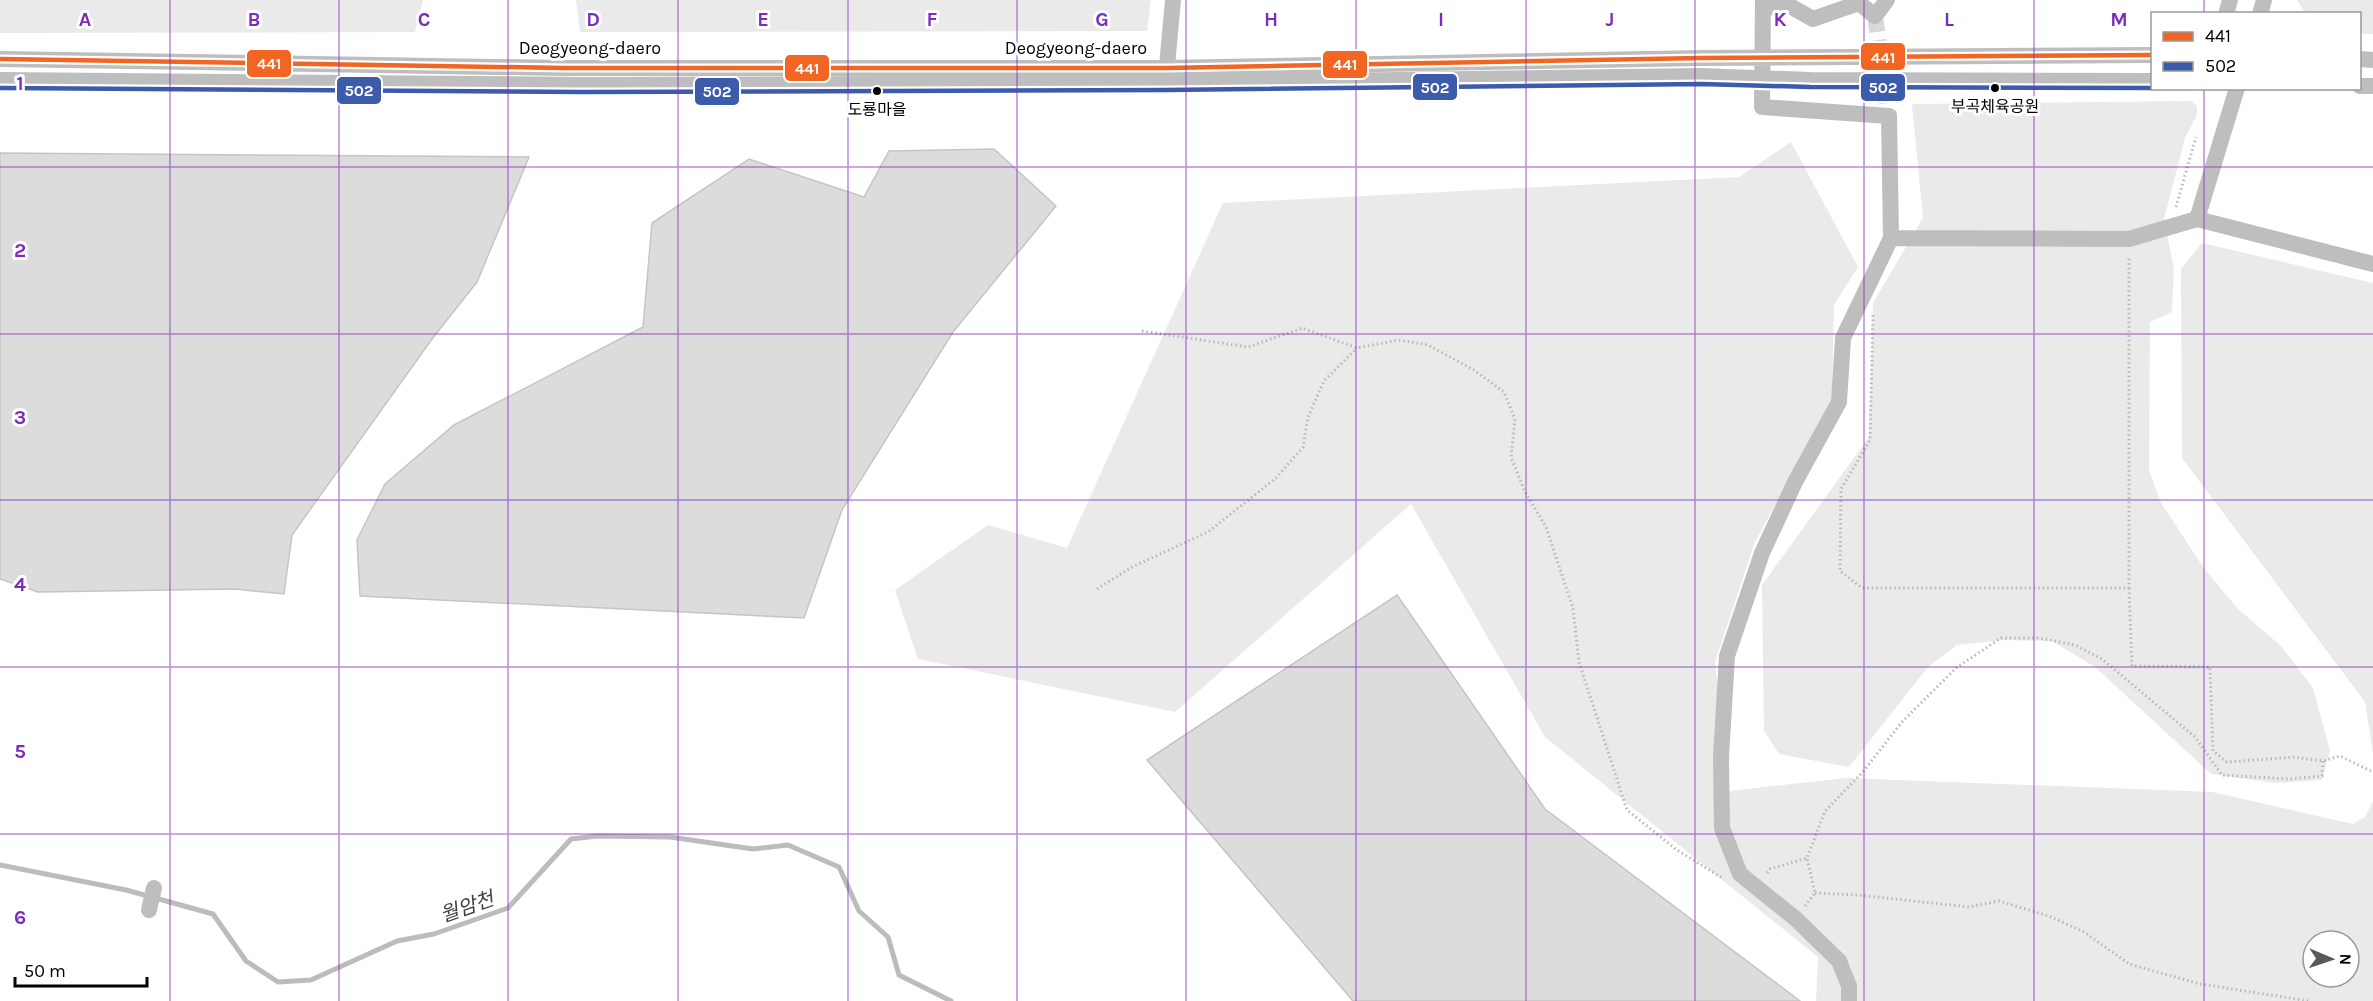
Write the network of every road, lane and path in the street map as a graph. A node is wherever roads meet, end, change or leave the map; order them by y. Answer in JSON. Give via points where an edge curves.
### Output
{"nodes":[{"id":1,"x":1173,"y":0,"type":"edge"},
{"id":2,"x":1887,"y":0,"type":"edge"},
{"id":3,"x":1763,"y":4,"type":"edge"},
{"id":4,"x":2151,"y":55,"type":"edge"},
{"id":5,"x":1763,"y":58,"type":"junction"},
{"id":6,"x":0,"y":59,"type":"edge"},
{"id":7,"x":1166,"y":75,"type":"junction"},
{"id":8,"x":1762,"y":78,"type":"junction"},
{"id":9,"x":0,"y":80,"type":"edge"},
{"id":10,"x":2151,"y":81,"type":"edge"},
{"id":11,"x":2236,"y":90,"type":"edge"},
{"id":12,"x":2196,"y":137,"type":"dead end"},
{"id":13,"x":2197,"y":219,"type":"junction"},
{"id":14,"x":2177,"y":225,"type":"junction"},
{"id":15,"x":1891,"y":238,"type":"junction"},
{"id":16,"x":2129,"y":239,"type":"junction"},
{"id":17,"x":2373,"y":264,"type":"edge"},
{"id":18,"x":1873,"y":307,"type":"dead end"},
{"id":19,"x":1357,"y":348,"type":"dead end"},
{"id":20,"x":2128,"y":588,"type":"junction"},
{"id":21,"x":1097,"y":589,"type":"dead end"},
{"id":22,"x":2373,"y":772,"type":"edge"},
{"id":23,"x":1807,"y":858,"type":"dead end"},
{"id":24,"x":154,"y":888,"type":"dead end"},
{"id":25,"x":1815,"y":893,"type":"junction"},
{"id":26,"x":149,"y":910,"type":"dead end"},
{"id":27,"x":1796,"y":919,"type":"junction"},
{"id":28,"x":1849,"y":1001,"type":"edge"},
{"id":29,"x":2309,"y":1001,"type":"edge"}],
"edges":[{"from":1,"to":7,"type":"street"},
{"from":2,"to":3,"type":"street","via":[[1875,16],[1859,3],[1813,19],[1790,6]]},
{"from":3,"to":5,"type":"street"},
{"from":4,"to":5,"type":"street","name":"Deogyeong-daero"},
{"from":5,"to":7,"type":"street","name":"Deogyeong-daero"},
{"from":5,"to":8,"type":"street"},
{"from":6,"to":7,"type":"street","name":"Deogyeong-daero"},
{"from":7,"to":8,"type":"street","name":"Deogyeong-daero"},
{"from":7,"to":9,"type":"street","name":"Deogyeong-daero","via":[[572,85]]},
{"from":8,"to":10,"type":"street","name":"Deogyeong-daero"},
{"from":8,"to":15,"type":"street","via":[[1762,107],[1889,116]]},
{"from":11,"to":13,"type":"street"},
{"from":12,"to":14,"type":"path","via":[[2175,204]]},
{"from":13,"to":14,"type":"street"},
{"from":13,"to":17,"type":"street"},
{"from":14,"to":16,"type":"street"},
{"from":15,"to":16,"type":"street"},
{"from":15,"to":27,"type":"street","via":[[1843,338],[1839,402],[1762,553],[1727,656],[1721,757],[1722,828],[1740,874]]},
{"from":16,"to":20,"type":"path"},
{"from":18,"to":20,"type":"path","via":[[1870,440],[1841,489],[1840,571],[1862,588]]},
{"from":19,"to":21,"type":"path","via":[[1324,381],[1308,417],[1304,447],[1276,478],[1208,532],[1132,567]]},
{"from":20,"to":22,"type":"path","via":[[2132,666],[2210,667],[2213,751],[2227,762],[2294,757],[2323,761],[2340,756]]},
{"from":23,"to":25,"type":"path"},
{"from":24,"to":26,"type":"street"},
{"from":25,"to":27,"type":"path"},
{"from":25,"to":29,"type":"path","via":[[1969,907],[1999,901],[2084,932],[2129,964],[2200,984]]},
{"from":27,"to":28,"type":"street","via":[[1839,961],[1849,986]]}]}
